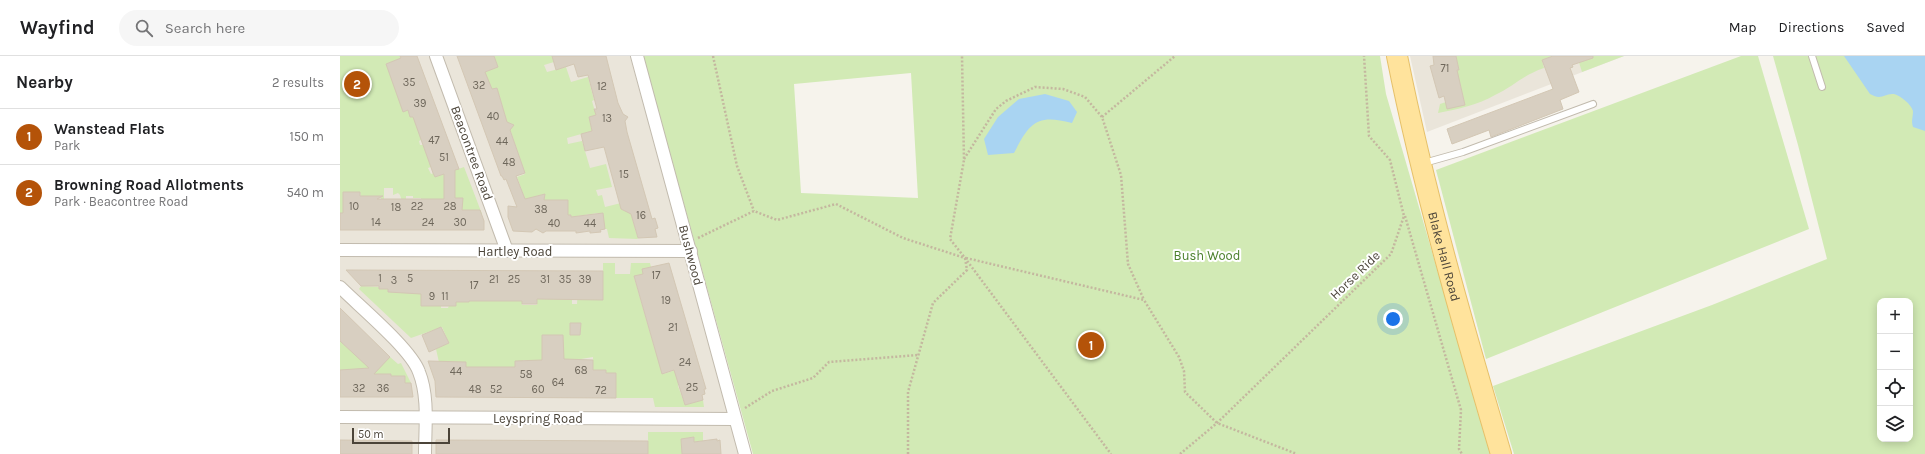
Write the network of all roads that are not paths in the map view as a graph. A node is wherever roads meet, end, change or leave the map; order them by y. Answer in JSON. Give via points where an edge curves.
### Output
{"nodes":[{"id":1,"x":436,"y":56,"type":"edge"},
{"id":2,"x":637,"y":56,"type":"edge"},
{"id":3,"x":1397,"y":56,"type":"edge"},
{"id":4,"x":1812,"y":56,"type":"edge"},
{"id":5,"x":1822,"y":87,"type":"dead end"},
{"id":6,"x":1593,"y":104,"type":"dead end"},
{"id":7,"x":1421,"y":164,"type":"junction"},
{"id":8,"x":689,"y":247,"type":"junction"},
{"id":9,"x":340,"y":250,"type":"edge"},
{"id":10,"x":507,"y":251,"type":"junction"},
{"id":11,"x":340,"y":287,"type":"edge"},
{"id":12,"x":735,"y":416,"type":"junction"},
{"id":13,"x":340,"y":417,"type":"edge"},
{"id":14,"x":425,"y":417,"type":"junction"},
{"id":15,"x":425,"y":454,"type":"edge"},
{"id":16,"x":745,"y":454,"type":"edge"},
{"id":17,"x":1501,"y":454,"type":"edge"}],
"edges":[{"from":1,"to":10,"type":"street","name":"Beacontree Road"},
{"from":2,"to":8,"type":"street","name":"Bushwood"},
{"from":3,"to":7,"type":"main road","name":"Blake Hall Road"},
{"from":4,"to":5,"type":"lane"},
{"from":6,"to":7,"type":"lane","via":[[1462,152]]},
{"from":7,"to":17,"type":"main road","name":"Blake Hall Road","via":[[1458,309]]},
{"from":8,"to":10,"type":"street","name":"Hartley Road"},
{"from":8,"to":12,"type":"street","name":"Bushwood"},
{"from":9,"to":10,"type":"street","name":"Hartley Road"},
{"from":11,"to":14,"type":"street","via":[[403,347],[419,371]]},
{"from":12,"to":14,"type":"street","name":"Leyspring Road"},
{"from":12,"to":16,"type":"street","name":"Bushwood"},
{"from":13,"to":14,"type":"street","name":"Leyspring Road"},
{"from":14,"to":15,"type":"street"}]}
